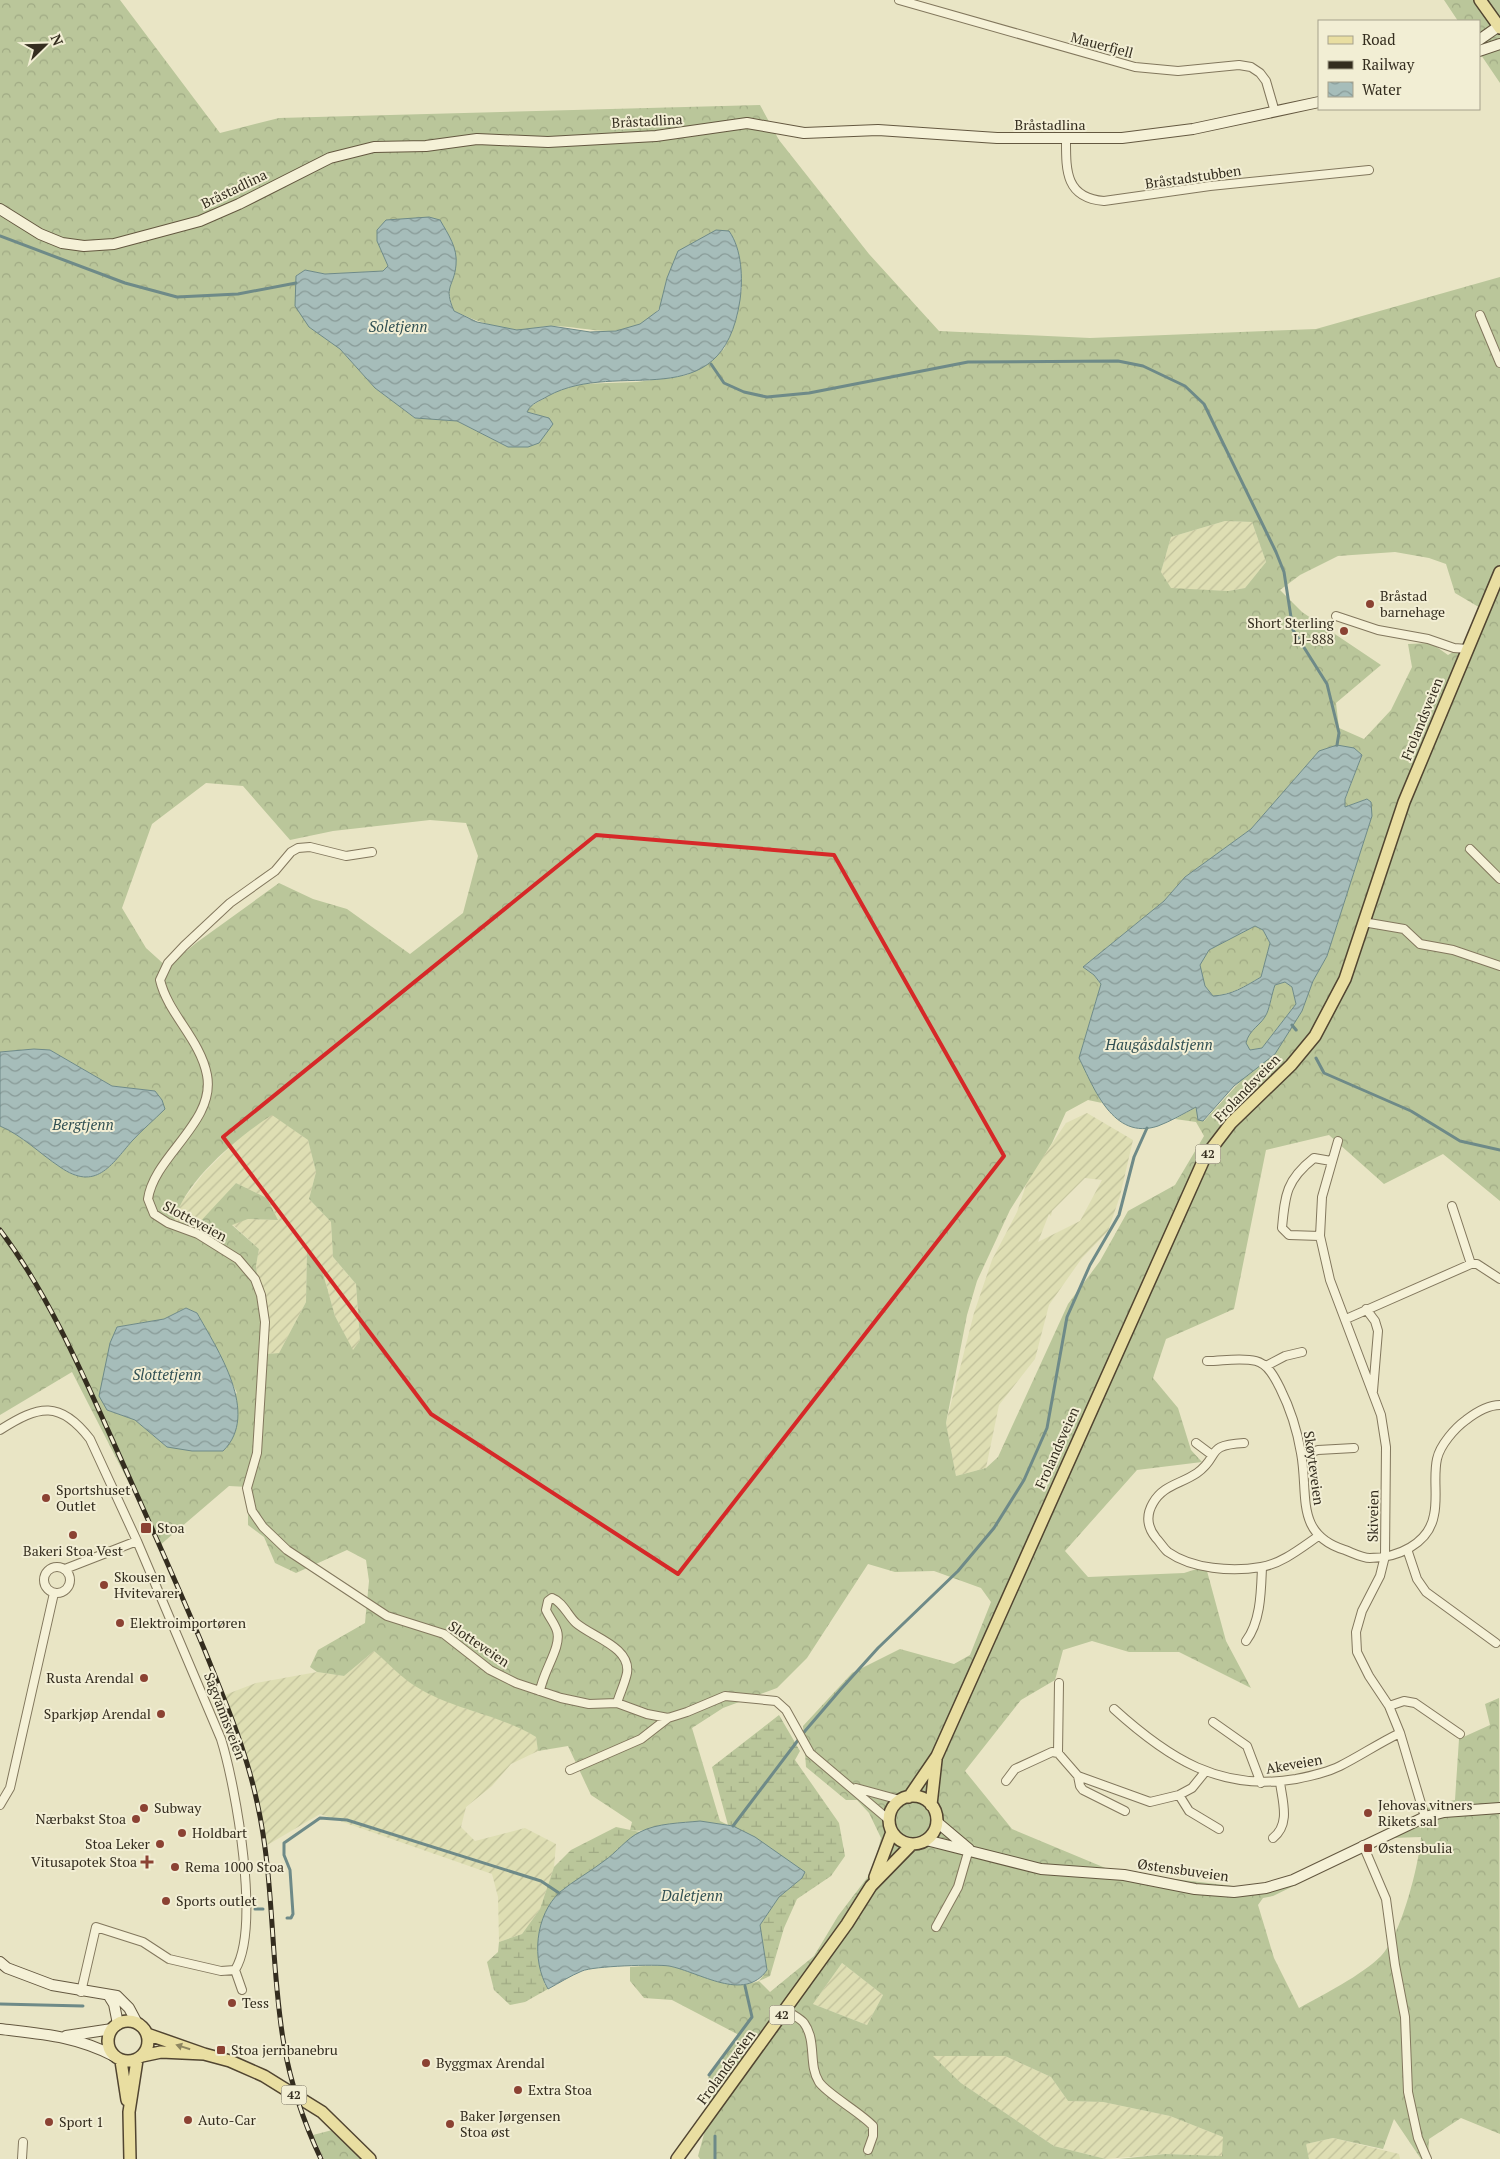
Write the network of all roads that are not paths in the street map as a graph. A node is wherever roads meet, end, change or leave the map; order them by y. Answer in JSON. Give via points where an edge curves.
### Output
{"nodes":[{"id":1,"x":899,"y":0,"type":"edge"},
{"id":2,"x":1480,"y":0,"type":"edge"},
{"id":3,"x":1499,"y":27,"type":"edge"},
{"id":4,"x":1480,"y":39,"type":"edge"},
{"id":5,"x":1500,"y":44,"type":"edge"},
{"id":6,"x":1480,"y":51,"type":"edge"},
{"id":7,"x":1318,"y":102,"type":"edge"},
{"id":8,"x":1275,"y":112,"type":"junction"},
{"id":9,"x":1066,"y":139,"type":"junction"},
{"id":10,"x":1369,"y":170,"type":"dead end"},
{"id":11,"x":0,"y":209,"type":"edge"},
{"id":12,"x":1480,"y":315,"type":"dead end"},
{"id":13,"x":1500,"y":363,"type":"edge"},
{"id":14,"x":1500,"y":572,"type":"edge"},
{"id":15,"x":1495,"y":595,"type":"edge"},
{"id":16,"x":1336,"y":616,"type":"dead end"},
{"id":17,"x":1468,"y":649,"type":"junction"},
{"id":18,"x":1470,"y":849,"type":"dead end"},
{"id":19,"x":372,"y":852,"type":"dead end"},
{"id":20,"x":1500,"y":879,"type":"edge"},
{"id":21,"x":1364,"y":922,"type":"junction"},
{"id":22,"x":1499,"y":964,"type":"edge"},
{"id":23,"x":1338,"y":1140,"type":"dead end"},
{"id":24,"x":1331,"y":1161,"type":"junction"},
{"id":25,"x":1452,"y":1206,"type":"dead end"},
{"id":26,"x":1320,"y":1236,"type":"junction"},
{"id":27,"x":1471,"y":1264,"type":"junction"},
{"id":28,"x":1500,"y":1279,"type":"edge"},
{"id":29,"x":1366,"y":1310,"type":"junction"},
{"id":30,"x":1346,"y":1318,"type":"junction"},
{"id":31,"x":1302,"y":1352,"type":"dead end"},
{"id":32,"x":1207,"y":1361,"type":"dead end"},
{"id":33,"x":1266,"y":1366,"type":"junction"},
{"id":34,"x":1373,"y":1393,"type":"junction"},
{"id":35,"x":1500,"y":1405,"type":"edge"},
{"id":36,"x":0,"y":1430,"type":"edge"},
{"id":37,"x":1196,"y":1443,"type":"dead end"},
{"id":38,"x":1244,"y":1443,"type":"dead end"},
{"id":39,"x":1354,"y":1448,"type":"dead end"},
{"id":40,"x":1302,"y":1455,"type":"junction"},
{"id":41,"x":1212,"y":1456,"type":"junction"},
{"id":42,"x":1317,"y":1537,"type":"junction"},
{"id":43,"x":137,"y":1541,"type":"junction"},
{"id":44,"x":1407,"y":1549,"type":"junction"},
{"id":45,"x":1385,"y":1556,"type":"junction"},
{"id":46,"x":1262,"y":1567,"type":"junction"},
{"id":47,"x":65,"y":1569,"type":"junction"},
{"id":48,"x":54,"y":1593,"type":"junction"},
{"id":49,"x":1246,"y":1641,"type":"dead end"},
{"id":50,"x":1496,"y":1643,"type":"dead end"},
{"id":51,"x":1059,"y":1682,"type":"dead end"},
{"id":52,"x":540,"y":1691,"type":"junction"},
{"id":53,"x":617,"y":1703,"type":"junction"},
{"id":54,"x":1389,"y":1706,"type":"junction"},
{"id":55,"x":1114,"y":1709,"type":"dead end"},
{"id":56,"x":668,"y":1718,"type":"junction"},
{"id":57,"x":1213,"y":1722,"type":"dead end"},
{"id":58,"x":1400,"y":1732,"type":"junction"},
{"id":59,"x":1460,"y":1734,"type":"dead end"},
{"id":60,"x":1058,"y":1753,"type":"junction"},
{"id":61,"x":937,"y":1756,"type":"junction"},
{"id":62,"x":570,"y":1770,"type":"dead end"},
{"id":63,"x":1205,"y":1772,"type":"junction"},
{"id":64,"x":1078,"y":1776,"type":"junction"},
{"id":65,"x":1006,"y":1781,"type":"dead end"},
{"id":66,"x":1280,"y":1782,"type":"junction"},
{"id":67,"x":1261,"y":1783,"type":"junction"},
{"id":68,"x":851,"y":1787,"type":"junction"},
{"id":69,"x":1179,"y":1795,"type":"junction"},
{"id":70,"x":904,"y":1798,"type":"junction"},
{"id":71,"x":0,"y":1805,"type":"edge"},
{"id":72,"x":931,"y":1805,"type":"junction"},
{"id":73,"x":1500,"y":1808,"type":"edge"},
{"id":74,"x":1125,"y":1811,"type":"dead end"},
{"id":75,"x":1425,"y":1817,"type":"junction"},
{"id":76,"x":889,"y":1820,"type":"junction"},
{"id":77,"x":937,"y":1822,"type":"junction"},
{"id":78,"x":1220,"y":1829,"type":"dead end"},
{"id":79,"x":892,"y":1832,"type":"junction"},
{"id":80,"x":1274,"y":1838,"type":"dead end"},
{"id":81,"x":926,"y":1840,"type":"junction"},
{"id":82,"x":912,"y":1844,"type":"junction"},
{"id":83,"x":1363,"y":1845,"type":"junction"},
{"id":84,"x":969,"y":1849,"type":"junction"},
{"id":85,"x":871,"y":1886,"type":"junction"},
{"id":86,"x":936,"y":1927,"type":"dead end"},
{"id":87,"x":0,"y":1962,"type":"edge"},
{"id":88,"x":235,"y":1970,"type":"junction"},
{"id":89,"x":242,"y":1990,"type":"dead end"},
{"id":90,"x":81,"y":1992,"type":"junction"},
{"id":91,"x":109,"y":1996,"type":"junction"},
{"id":92,"x":786,"y":2010,"type":"junction"},
{"id":93,"x":137,"y":2023,"type":"junction"},
{"id":94,"x":115,"y":2026,"type":"junction"},
{"id":95,"x":0,"y":2029,"type":"edge"},
{"id":96,"x":147,"y":2034,"type":"junction"},
{"id":97,"x":65,"y":2036,"type":"junction"},
{"id":98,"x":204,"y":2054,"type":"junction"},
{"id":99,"x":117,"y":2058,"type":"junction"},
{"id":100,"x":140,"y":2058,"type":"junction"},
{"id":101,"x":129,"y":2112,"type":"junction"},
{"id":102,"x":24,"y":2142,"type":"dead end"},
{"id":103,"x":690,"y":2142,"type":"junction"},
{"id":104,"x":868,"y":2150,"type":"dead end"},
{"id":105,"x":22,"y":2159,"type":"edge"},
{"id":106,"x":130,"y":2159,"type":"edge"},
{"id":107,"x":370,"y":2159,"type":"edge"},
{"id":108,"x":678,"y":2159,"type":"edge"},
{"id":109,"x":686,"y":2159,"type":"edge"},
{"id":110,"x":1427,"y":2159,"type":"edge"}],
"edges":[{"from":1,"to":8,"type":"street","name":"Mauerfjell","via":[[1135,67],[1178,71],[1239,65],[1251,67],[1266,81]]},
{"from":2,"to":3,"type":"main road"},
{"from":3,"to":4,"type":"main road"},
{"from":5,"to":6,"type":"main road"},
{"from":7,"to":8,"type":"main road","name":"Bråstadlina"},
{"from":8,"to":9,"type":"main road","name":"Bråstadlina","via":[[1170,133]]},
{"from":9,"to":10,"type":"street","name":"Bråstadstubben","via":[[1069,178],[1080,194],[1104,201],[1210,186]]},
{"from":9,"to":11,"type":"main road","name":"Bråstadlina","via":[[974,138],[885,130],[804,132],[747,123],[656,136],[548,142],[477,139],[426,146],[374,147],[330,158],[200,221],[152,236],[84,246],[62,243],[40,234]]},
{"from":12,"to":13,"type":"street"},
{"from":14,"to":15,"type":"main road","name":"Frolandsveien","number":"42"},
{"from":15,"to":17,"type":"main road","name":"Frolandsveien","number":"42"},
{"from":16,"to":17,"type":"street","via":[[1378,630]]},
{"from":17,"to":21,"type":"main road","name":"Frolandsveien","number":"42","via":[[1404,802]]},
{"from":18,"to":20,"type":"street"},
{"from":19,"to":52,"type":"street","name":"Slotteveien","via":[[346,856],[310,847],[298,848],[275,871],[230,903],[163,970],[160,980],[166,997],[196,1045],[208,1085],[203,1107],[153,1182],[148,1199],[154,1214],[198,1234],[238,1259],[255,1279],[261,1295],[265,1322],[257,1453],[247,1488],[252,1511],[263,1527],[287,1550],[372,1608],[444,1634],[490,1670]]},
{"from":21,"to":22,"type":"street","via":[[1404,929],[1420,944]]},
{"from":21,"to":61,"type":"main road","name":"Frolandsveien","number":"42","via":[[1345,979],[1315,1036],[1291,1065],[1231,1123],[1205,1157]]},
{"from":23,"to":24,"type":"street","name":"Skiveien"},
{"from":24,"to":26,"type":"street","name":"Skiveien","via":[[1322,1197]]},
{"from":24,"to":26,"type":"street","via":[[1314,1158],[1285,1194],[1284,1233]]},
{"from":25,"to":27,"type":"street"},
{"from":26,"to":30,"type":"street","name":"Skiveien","via":[[1330,1280]]},
{"from":27,"to":28,"type":"street","via":[[1477,1264]]},
{"from":27,"to":29,"type":"street"},
{"from":29,"to":30,"type":"street"},
{"from":29,"to":34,"type":"street","via":[[1378,1331]]},
{"from":30,"to":34,"type":"street","name":"Skiveien"},
{"from":31,"to":33,"type":"street"},
{"from":32,"to":33,"type":"street","via":[[1256,1361]]},
{"from":33,"to":40,"type":"street","name":"Skøyteveien","via":[[1276,1378],[1294,1418]]},
{"from":34,"to":45,"type":"street","name":"Skiveien","via":[[1386,1447]]},
{"from":35,"to":44,"type":"street","via":[[1477,1412],[1446,1441],[1437,1457],[1435,1515],[1430,1530]]},
{"from":36,"to":43,"type":"street","name":"Sagvannsveien","via":[[34,1413],[49,1410],[62,1412],[79,1425],[90,1439]]},
{"from":37,"to":41,"type":"street"},
{"from":38,"to":41,"type":"street","via":[[1224,1444]]},
{"from":39,"to":40,"type":"street","via":[[1318,1450]]},
{"from":40,"to":42,"type":"street","name":"Skøyteveien","via":[[1305,1503]]},
{"from":41,"to":46,"type":"street","via":[[1197,1473],[1166,1488],[1154,1502],[1148,1515],[1150,1530],[1167,1551],[1185,1561],[1225,1569]]},
{"from":42,"to":45,"type":"street","via":[[1332,1546],[1368,1558]]},
{"from":42,"to":46,"type":"street"},
{"from":43,"to":47,"type":"street"},
{"from":43,"to":88,"type":"street","name":"Sagvannsveien","via":[[222,1739],[231,1771],[241,1832],[245,1902],[244,1947],[242,1959]]},
{"from":44,"to":45,"type":"street"},
{"from":44,"to":50,"type":"street","via":[[1417,1579],[1426,1592]]},
{"from":45,"to":54,"type":"street","name":"Skiveien","via":[[1356,1632],[1357,1652]]},
{"from":46,"to":49,"type":"street","via":[[1257,1618]]},
{"from":47,"to":48,"type":"street","via":[[71,1580],[68,1588],[62,1593]]},
{"from":47,"to":48,"type":"street","via":[[52,1568],[46,1574],[45,1586]]},
{"from":48,"to":71,"type":"street","via":[[10,1788]]},
{"from":51,"to":60,"type":"street"},
{"from":52,"to":53,"type":"street","name":"Slotteveien","via":[[589,1704]]},
{"from":52,"to":53,"type":"street","via":[[542,1678],[559,1638],[546,1610],[552,1598],[559,1600],[577,1623],[620,1652],[626,1661],[627,1672]]},
{"from":53,"to":56,"type":"street","name":"Slotteveien"},
{"from":54,"to":58,"type":"street","name":"Skiveien"},
{"from":54,"to":59,"type":"street","via":[[1404,1701],[1415,1703]]},
{"from":55,"to":63,"type":"street","name":"Akeveien","via":[[1160,1746]]},
{"from":56,"to":62,"type":"street","name":"Slotteveien","via":[[641,1739]]},
{"from":56,"to":68,"type":"street","name":"Slotteveien","via":[[725,1696],[776,1701],[786,1710],[810,1753]]},
{"from":57,"to":67,"type":"street","via":[[1247,1746]]},
{"from":58,"to":66,"type":"street","name":"Akeveien","via":[[1319,1775]]},
{"from":58,"to":75,"type":"street","name":"Skiveien"},
{"from":60,"to":64,"type":"street"},
{"from":60,"to":65,"type":"street","via":[[1052,1752],[1015,1769]]},
{"from":61,"to":70,"type":"main road","name":"Frolandsveien","number":"42"},
{"from":61,"to":72,"type":"main road","name":"Frolandsveien","number":"42"},
{"from":63,"to":67,"type":"street","name":"Akeveien","via":[[1220,1778]]},
{"from":63,"to":69,"type":"street","via":[[1192,1788]]},
{"from":64,"to":69,"type":"street","via":[[1150,1802]]},
{"from":64,"to":74,"type":"street","via":[[1084,1790]]},
{"from":66,"to":67,"type":"street","name":"Akeveien"},
{"from":66,"to":80,"type":"street","via":[[1284,1818],[1282,1828]]},
{"from":68,"to":70,"type":"street","name":"Slotteveien"},
{"from":68,"to":76,"type":"street","name":"Slotteveien"},
{"from":69,"to":78,"type":"street","via":[[1189,1810]]},
{"from":70,"to":72,"type":"main road","via":[[921,1798]]},
{"from":70,"to":76,"type":"main road","number":"42","via":[[892,1808]]},
{"from":72,"to":77,"type":"main road","number":"42"},
{"from":73,"to":75,"type":"main road","name":"Østensbuveien","via":[[1444,1812]]},
{"from":75,"to":83,"type":"main road","name":"Østensbuveien"},
{"from":76,"to":79,"type":"main road"},
{"from":77,"to":81,"type":"main road"},
{"from":77,"to":84,"type":"main road","name":"Østensbuveien"},
{"from":79,"to":82,"type":"main road"},
{"from":79,"to":85,"type":"main road","name":"Frolandsveien","number":"42"},
{"from":81,"to":82,"type":"main road","number":"42"},
{"from":81,"to":84,"type":"main road","name":"Østensbuveien"},
{"from":82,"to":85,"type":"main road","name":"Frolandsveien","number":"42"},
{"from":83,"to":84,"type":"main road","name":"Østensbuveien","via":[[1324,1868],[1293,1880],[1234,1892],[1195,1889],[1124,1875],[1041,1869]]},
{"from":83,"to":110,"type":"street","via":[[1386,1899],[1405,2017],[1408,2092],[1418,2138]]},
{"from":84,"to":86,"type":"street","via":[[958,1887]]},
{"from":85,"to":92,"type":"main road","name":"Frolandsveien","number":"42"},
{"from":87,"to":90,"type":"main road","via":[[28,1977]]},
{"from":88,"to":89,"type":"street"},
{"from":88,"to":90,"type":"street","via":[[222,1971],[169,1959],[143,1942],[96,1927]]},
{"from":90,"to":91,"type":"main road"},
{"from":91,"to":93,"type":"main road","via":[[122,1999]]},
{"from":91,"to":94,"type":"main road","via":[[116,2009]]},
{"from":92,"to":103,"type":"main road","name":"Frolandsveien","number":"42"},
{"from":92,"to":104,"type":"street","via":[[804,2022],[811,2037],[814,2072],[820,2084],[873,2126]]},
{"from":93,"to":94,"type":"main road","via":[[130,2021]]},
{"from":93,"to":96,"type":"main road","number":"42"},
{"from":94,"to":97,"type":"main road"},
{"from":94,"to":99,"type":"main road","via":[[108,2046]]},
{"from":95,"to":97,"type":"main road"},
{"from":98,"to":96,"type":"main road","number":"42","one_way":true},
{"from":96,"to":100,"type":"main road","via":[[148,2046]]},
{"from":97,"to":99,"type":"main road","via":[[93,2045]]},
{"from":98,"to":100,"type":"main road","number":"42","via":[[161,2052]]},
{"from":98,"to":107,"type":"main road","number":"42","via":[[264,2076],[322,2112]]},
{"from":99,"to":100,"type":"main road","number":"42"},
{"from":99,"to":101,"type":"main road"},
{"from":100,"to":101,"type":"main road"},
{"from":101,"to":106,"type":"main road"},
{"from":102,"to":105,"type":"street"},
{"from":103,"to":108,"type":"main road","name":"Frolandsveien","number":"42"},
{"from":103,"to":109,"type":"main road","name":"Frolandsveien","number":"42"}]}
